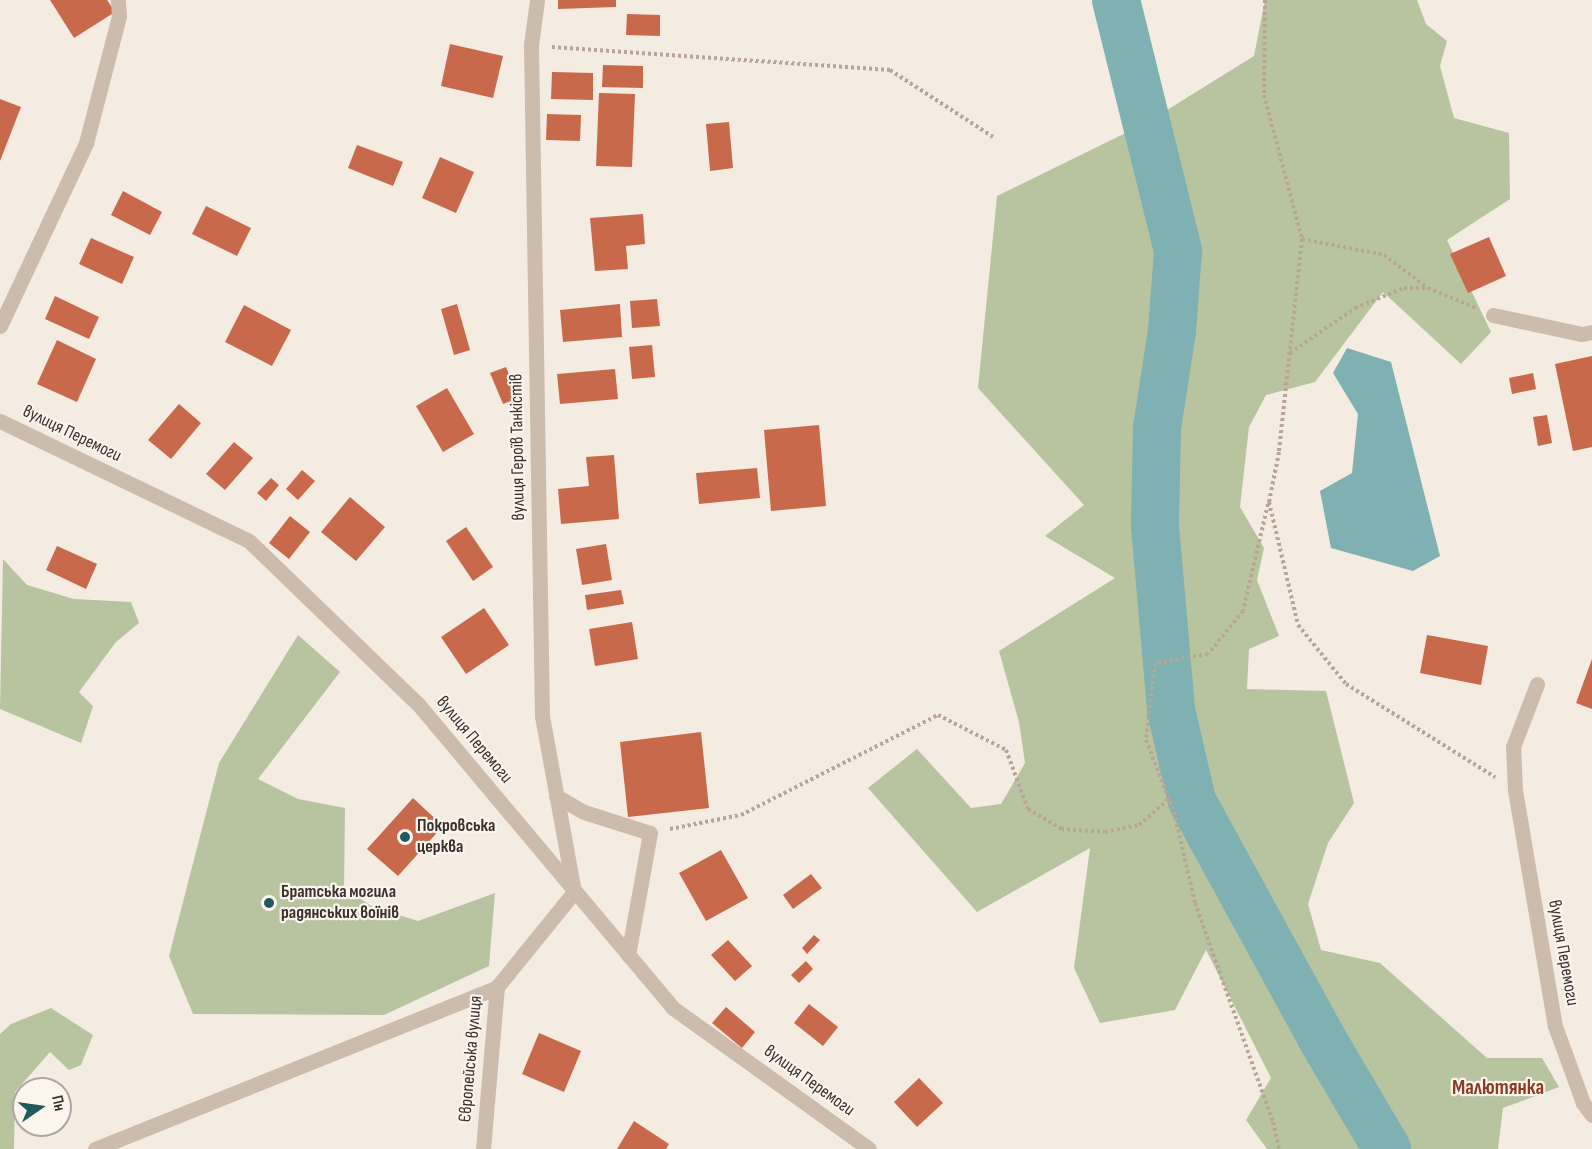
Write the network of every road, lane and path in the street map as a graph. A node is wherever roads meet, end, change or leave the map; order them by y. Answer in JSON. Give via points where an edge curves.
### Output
{"nodes":[{"id":1,"x":118,"y":0,"type":"edge"},
{"id":2,"x":537,"y":0,"type":"edge"},
{"id":3,"x":1265,"y":0,"type":"edge"},
{"id":4,"x":531,"y":45,"type":"junction"},
{"id":5,"x":993,"y":137,"type":"dead end"},
{"id":6,"x":1302,"y":239,"type":"junction"},
{"id":7,"x":1428,"y":288,"type":"junction"},
{"id":8,"x":1493,"y":315,"type":"joint"},
{"id":9,"x":0,"y":326,"type":"edge"},
{"id":10,"x":1592,"y":332,"type":"edge"},
{"id":11,"x":1290,"y":353,"type":"junction"},
{"id":12,"x":0,"y":421,"type":"edge"},
{"id":13,"x":1269,"y":502,"type":"junction"},
{"id":14,"x":1537,"y":684,"type":"dead end"},
{"id":15,"x":1515,"y":790,"type":"junction"},
{"id":16,"x":556,"y":796,"type":"junction"},
{"id":17,"x":1169,"y":799,"type":"junction"},
{"id":18,"x":650,"y":833,"type":"junction"},
{"id":19,"x":574,"y":892,"type":"junction"},
{"id":20,"x":628,"y":955,"type":"junction"},
{"id":21,"x":497,"y":987,"type":"junction"},
{"id":22,"x":1592,"y":1115,"type":"edge"},
{"id":23,"x":94,"y":1149,"type":"edge"},
{"id":24,"x":483,"y":1149,"type":"edge"},
{"id":25,"x":870,"y":1149,"type":"edge"},
{"id":26,"x":1279,"y":1149,"type":"edge"}],
"edges":[{"from":1,"to":9,"type":"street","via":[[119,16],[86,143]]},
{"from":2,"to":4,"type":"street","name":"вулиця Героїв Танкістів"},
{"from":3,"to":6,"type":"path","via":[[1264,95]]},
{"from":4,"to":5,"type":"path","via":[[890,70]]},
{"from":4,"to":16,"type":"street","name":"вулиця Героїв Танкістів","via":[[542,716]]},
{"from":6,"to":7,"type":"path","via":[[1384,255]]},
{"from":6,"to":11,"type":"path"},
{"from":7,"to":8,"type":"path"},
{"from":7,"to":11,"type":"path","via":[[1404,288],[1355,309]]},
{"from":8,"to":10,"type":"street","via":[[1582,334]]},
{"from":11,"to":13,"type":"path"},
{"from":12,"to":19,"type":"street","name":"вулиця Перемоги","via":[[249,541],[418,704]]},
{"from":13,"to":15,"type":"path","via":[[1298,625],[1346,684]]},
{"from":13,"to":17,"type":"path","via":[[1243,611],[1208,654],[1155,663],[1146,740]]},
{"from":14,"to":15,"type":"street","name":"вулиця Перемоги","via":[[1513,747]]},
{"from":15,"to":22,"type":"street","name":"вулиця Перемоги","via":[[1555,1026],[1583,1103]]},
{"from":16,"to":18,"type":"street","via":[[584,812]]},
{"from":16,"to":19,"type":"street","name":"вулиця Героїв Танкістів"},
{"from":17,"to":18,"type":"path","via":[[1139,825],[1105,832],[1061,829],[1028,809],[1006,750],[938,715],[741,815]]},
{"from":17,"to":26,"type":"path","via":[[1195,903],[1273,1122]]},
{"from":18,"to":20,"type":"street"},
{"from":19,"to":20,"type":"street","name":"вулиця Перемоги"},
{"from":19,"to":21,"type":"street","name":"Європейська вулиця"},
{"from":20,"to":25,"type":"street","name":"вулиця Перемоги","via":[[673,1008]]},
{"from":21,"to":23,"type":"street"},
{"from":21,"to":24,"type":"street","name":"Європейська вулиця"}]}
